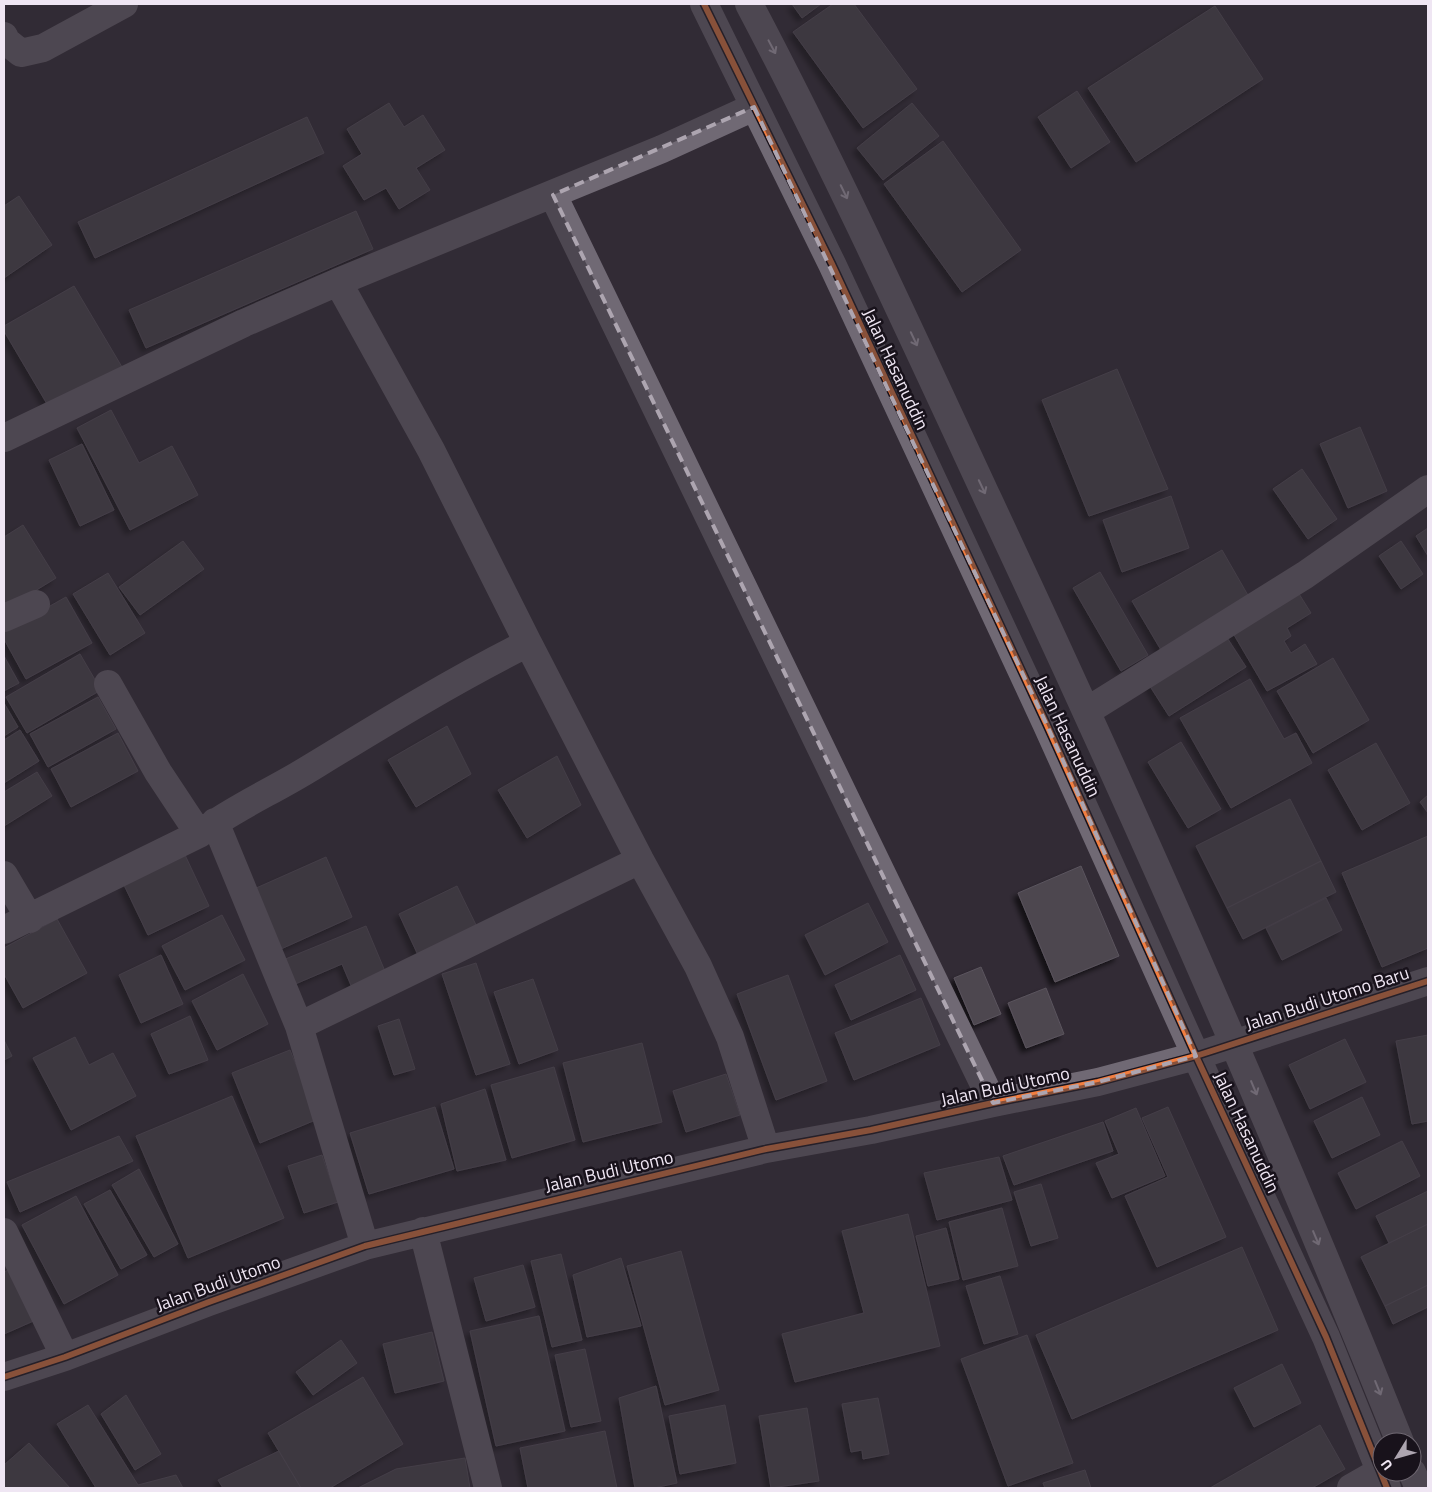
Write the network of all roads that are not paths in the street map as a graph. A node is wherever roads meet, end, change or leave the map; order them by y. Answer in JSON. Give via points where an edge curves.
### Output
{"nodes":[{"id":1,"x":124,"y":4,"type":"edge"},
{"id":2,"x":704,"y":4,"type":"edge"},
{"id":3,"x":749,"y":4,"type":"edge"},
{"id":4,"x":4,"y":36,"type":"edge"},
{"id":5,"x":754,"y":107,"type":"junction"},
{"id":6,"x":553,"y":195,"type":"junction"},
{"id":7,"x":338,"y":282,"type":"junction"},
{"id":8,"x":4,"y":438,"type":"edge"},
{"id":9,"x":1428,"y":489,"type":"edge"},
{"id":10,"x":36,"y":604,"type":"dead end"},
{"id":11,"x":4,"y":618,"type":"edge"},
{"id":12,"x":528,"y":644,"type":"junction"},
{"id":13,"x":108,"y":684,"type":"dead end"},
{"id":14,"x":1087,"y":711,"type":"junction"},
{"id":15,"x":207,"y":828,"type":"junction"},
{"id":16,"x":640,"y":860,"type":"junction"},
{"id":17,"x":4,"y":875,"type":"edge"},
{"id":18,"x":30,"y":919,"type":"junction"},
{"id":19,"x":4,"y":930,"type":"edge"},
{"id":20,"x":1428,"y":981,"type":"edge"},
{"id":21,"x":298,"y":1026,"type":"junction"},
{"id":22,"x":1235,"y":1043,"type":"junction"},
{"id":23,"x":1196,"y":1056,"type":"junction"},
{"id":24,"x":993,"y":1103,"type":"junction"},
{"id":25,"x":766,"y":1149,"type":"junction"},
{"id":26,"x":423,"y":1231,"type":"junction"},
{"id":27,"x":4,"y":1232,"type":"edge"},
{"id":28,"x":365,"y":1246,"type":"junction"},
{"id":29,"x":65,"y":1357,"type":"junction"},
{"id":30,"x":4,"y":1378,"type":"edge"},
{"id":31,"x":1396,"y":1432,"type":"edge"},
{"id":32,"x":1372,"y":1452,"type":"edge"},
{"id":33,"x":1375,"y":1482,"type":"edge"},
{"id":34,"x":488,"y":1488,"type":"edge"},
{"id":35,"x":1351,"y":1488,"type":"edge"}],
"edges":[{"from":1,"to":4,"type":"street","via":[[42,48],[21,53]]},
{"from":2,"to":5,"type":"street","name":"Jalan Hasanuddin"},
{"from":3,"to":14,"type":"street","name":"Jalan Hasanuddin","one_way":true,"via":[[871,246]]},
{"from":5,"to":6,"type":"street"},
{"from":5,"to":23,"type":"street","name":"Jalan Hasanuddin","via":[[832,264],[1046,722]]},
{"from":6,"to":7,"type":"street"},
{"from":6,"to":24,"type":"street"},
{"from":7,"to":8,"type":"street","via":[[244,323]]},
{"from":7,"to":12,"type":"street","via":[[431,450]]},
{"from":9,"to":14,"type":"street","via":[[1305,575]]},
{"from":10,"to":11,"type":"street"},
{"from":12,"to":15,"type":"street","via":[[483,666]]},
{"from":12,"to":16,"type":"street"},
{"from":13,"to":15,"type":"street","via":[[158,772]]},
{"from":14,"to":22,"type":"street","name":"Jalan Hasanuddin"},
{"from":15,"to":18,"type":"street"},
{"from":15,"to":21,"type":"street"},
{"from":16,"to":21,"type":"street"},
{"from":16,"to":25,"type":"street","via":[[698,966],[730,1038]]},
{"from":17,"to":18,"type":"street"},
{"from":18,"to":19,"type":"street"},
{"from":20,"to":22,"type":"street","name":"Jalan Budi Utomo Baru"},
{"from":21,"to":28,"type":"street"},
{"from":22,"to":23,"type":"street","name":"Jalan Budi Utomo"},
{"from":22,"to":31,"type":"street","name":"Jalan Hasanuddin","one_way":true},
{"from":23,"to":24,"type":"street","name":"Jalan Budi Utomo","via":[[1098,1082]]},
{"from":23,"to":32,"type":"street","name":"Jalan Hasanuddin","via":[[1326,1337]]},
{"from":24,"to":25,"type":"street","name":"Jalan Budi Utomo"},
{"from":25,"to":26,"type":"street","name":"Jalan Budi Utomo"},
{"from":26,"to":28,"type":"street","name":"Jalan Budi Utomo"},
{"from":26,"to":34,"type":"street"},
{"from":27,"to":29,"type":"street"},
{"from":28,"to":29,"type":"street","name":"Jalan Budi Utomo"},
{"from":29,"to":30,"type":"street","name":"Jalan Budi Utomo"},
{"from":33,"to":35,"type":"street"}]}
